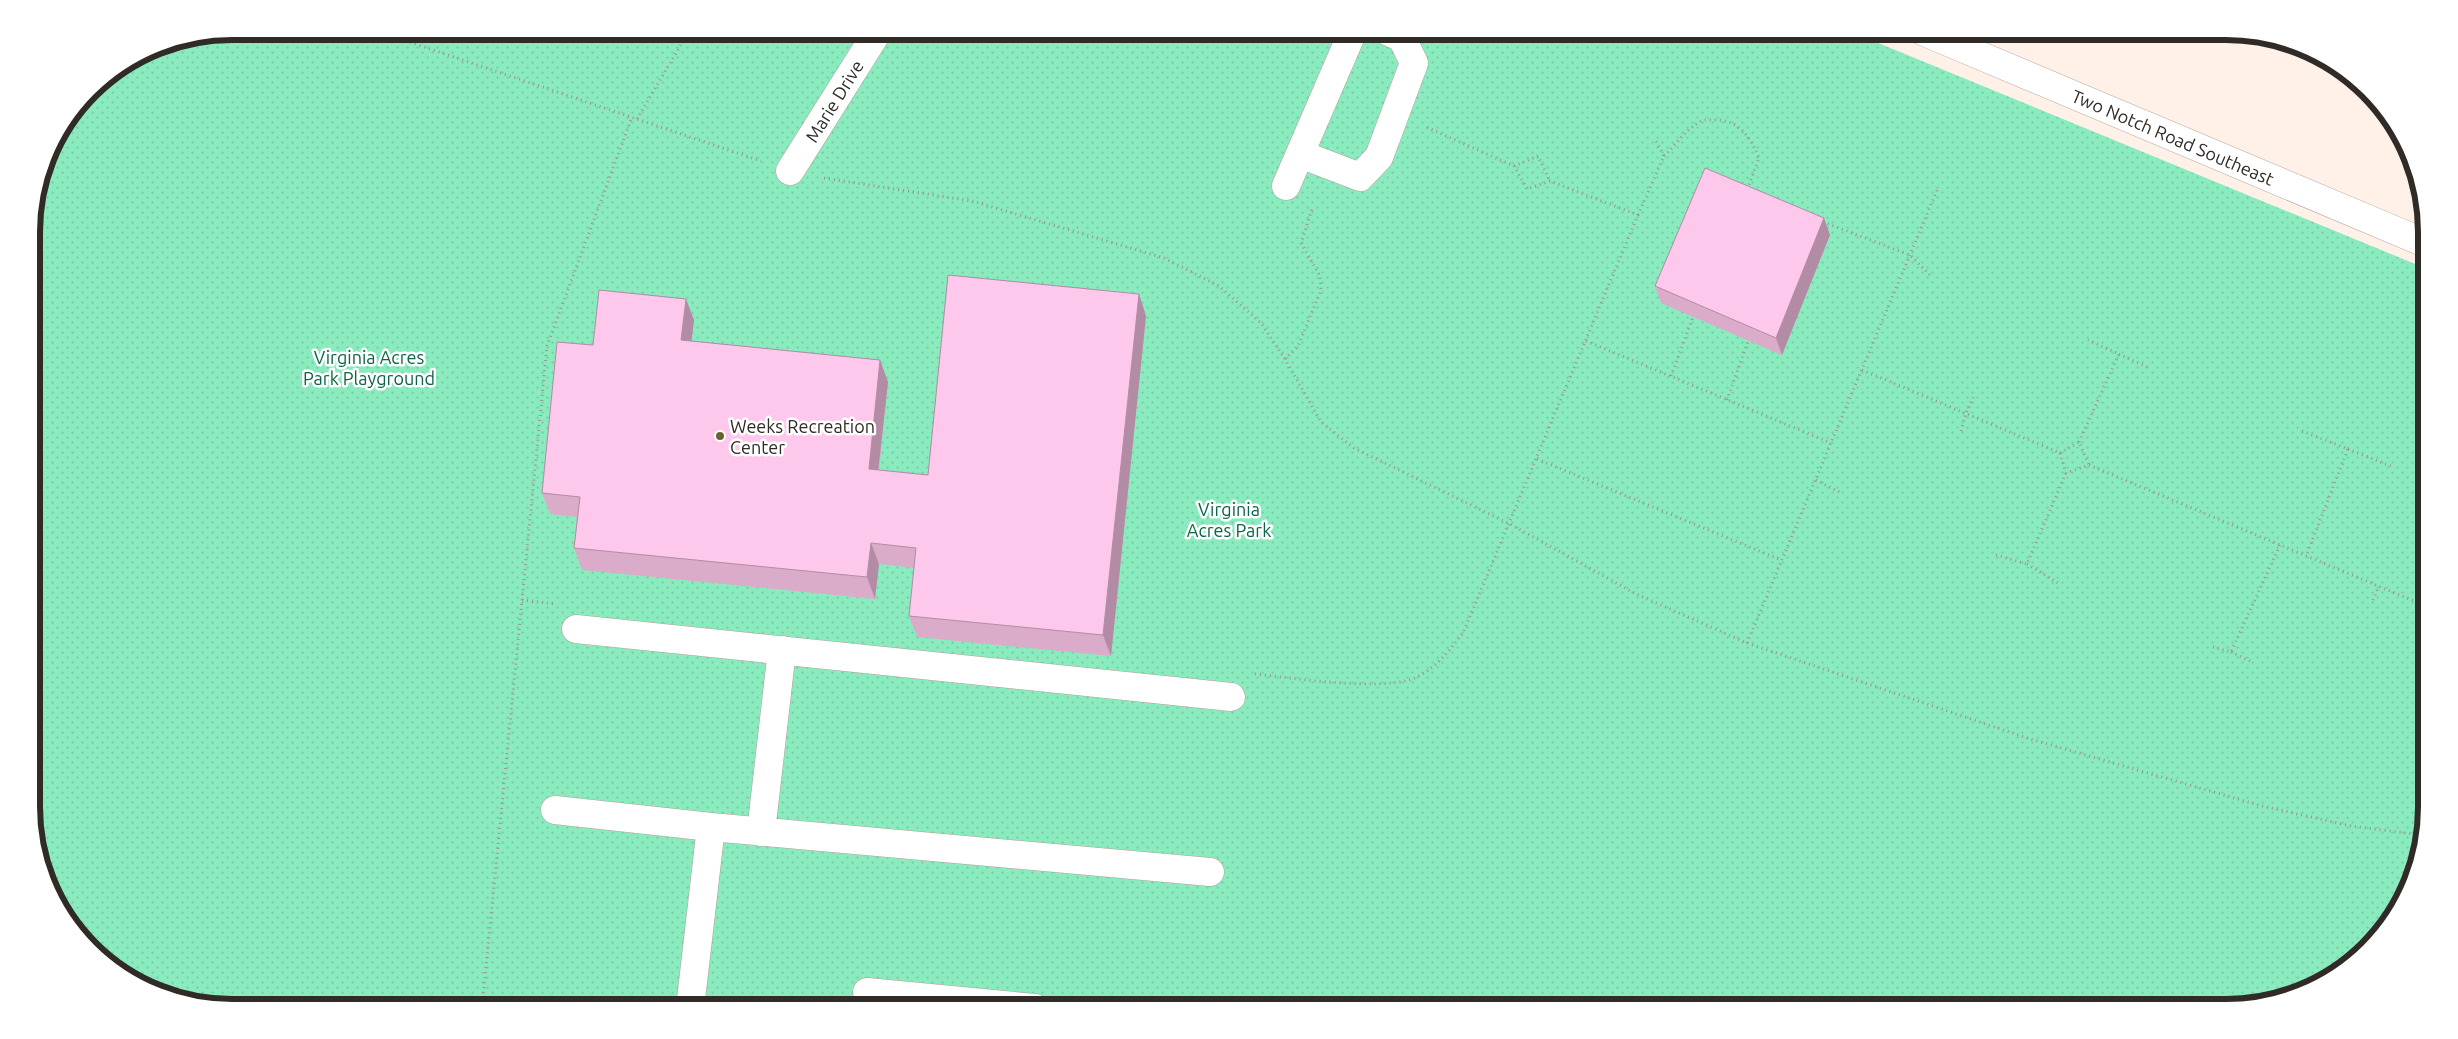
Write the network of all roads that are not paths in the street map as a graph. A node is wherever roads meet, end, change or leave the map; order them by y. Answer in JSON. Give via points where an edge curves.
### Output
{"nodes":[{"id":1,"x":872,"y":40,"type":"edge"},
{"id":2,"x":1349,"y":40,"type":"edge"},
{"id":3,"x":1403,"y":40,"type":"edge"},
{"id":4,"x":1943,"y":40,"type":"edge"},
{"id":5,"x":1300,"y":154,"type":"junction"},
{"id":6,"x":790,"y":171,"type":"road end"},
{"id":7,"x":1286,"y":186,"type":"dead end"},
{"id":8,"x":2418,"y":240,"type":"edge"},
{"id":9,"x":576,"y":629,"type":"dead end"},
{"id":10,"x":782,"y":650,"type":"junction"},
{"id":11,"x":1231,"y":697,"type":"dead end"},
{"id":12,"x":555,"y":810,"type":"dead end"},
{"id":13,"x":711,"y":827,"type":"junction"},
{"id":14,"x":761,"y":832,"type":"junction"},
{"id":15,"x":1210,"y":872,"type":"dead end"},
{"id":16,"x":866,"y":992,"type":"dead end"},
{"id":17,"x":691,"y":999,"type":"edge"},
{"id":18,"x":940,"y":999,"type":"edge"}],
"edges":[{"from":1,"to":6,"type":"street","name":"Marie Drive"},
{"from":2,"to":5,"type":"street"},
{"from":3,"to":5,"type":"street","via":[[1414,63],[1379,157],[1360,177]]},
{"from":4,"to":8,"type":"street","name":"Two Notch Road Southeast"},
{"from":5,"to":7,"type":"street"},
{"from":9,"to":10,"type":"street"},
{"from":10,"to":11,"type":"street"},
{"from":10,"to":14,"type":"street"},
{"from":12,"to":13,"type":"street"},
{"from":13,"to":14,"type":"street"},
{"from":13,"to":17,"type":"street"},
{"from":14,"to":15,"type":"street"},
{"from":16,"to":18,"type":"street"}]}
